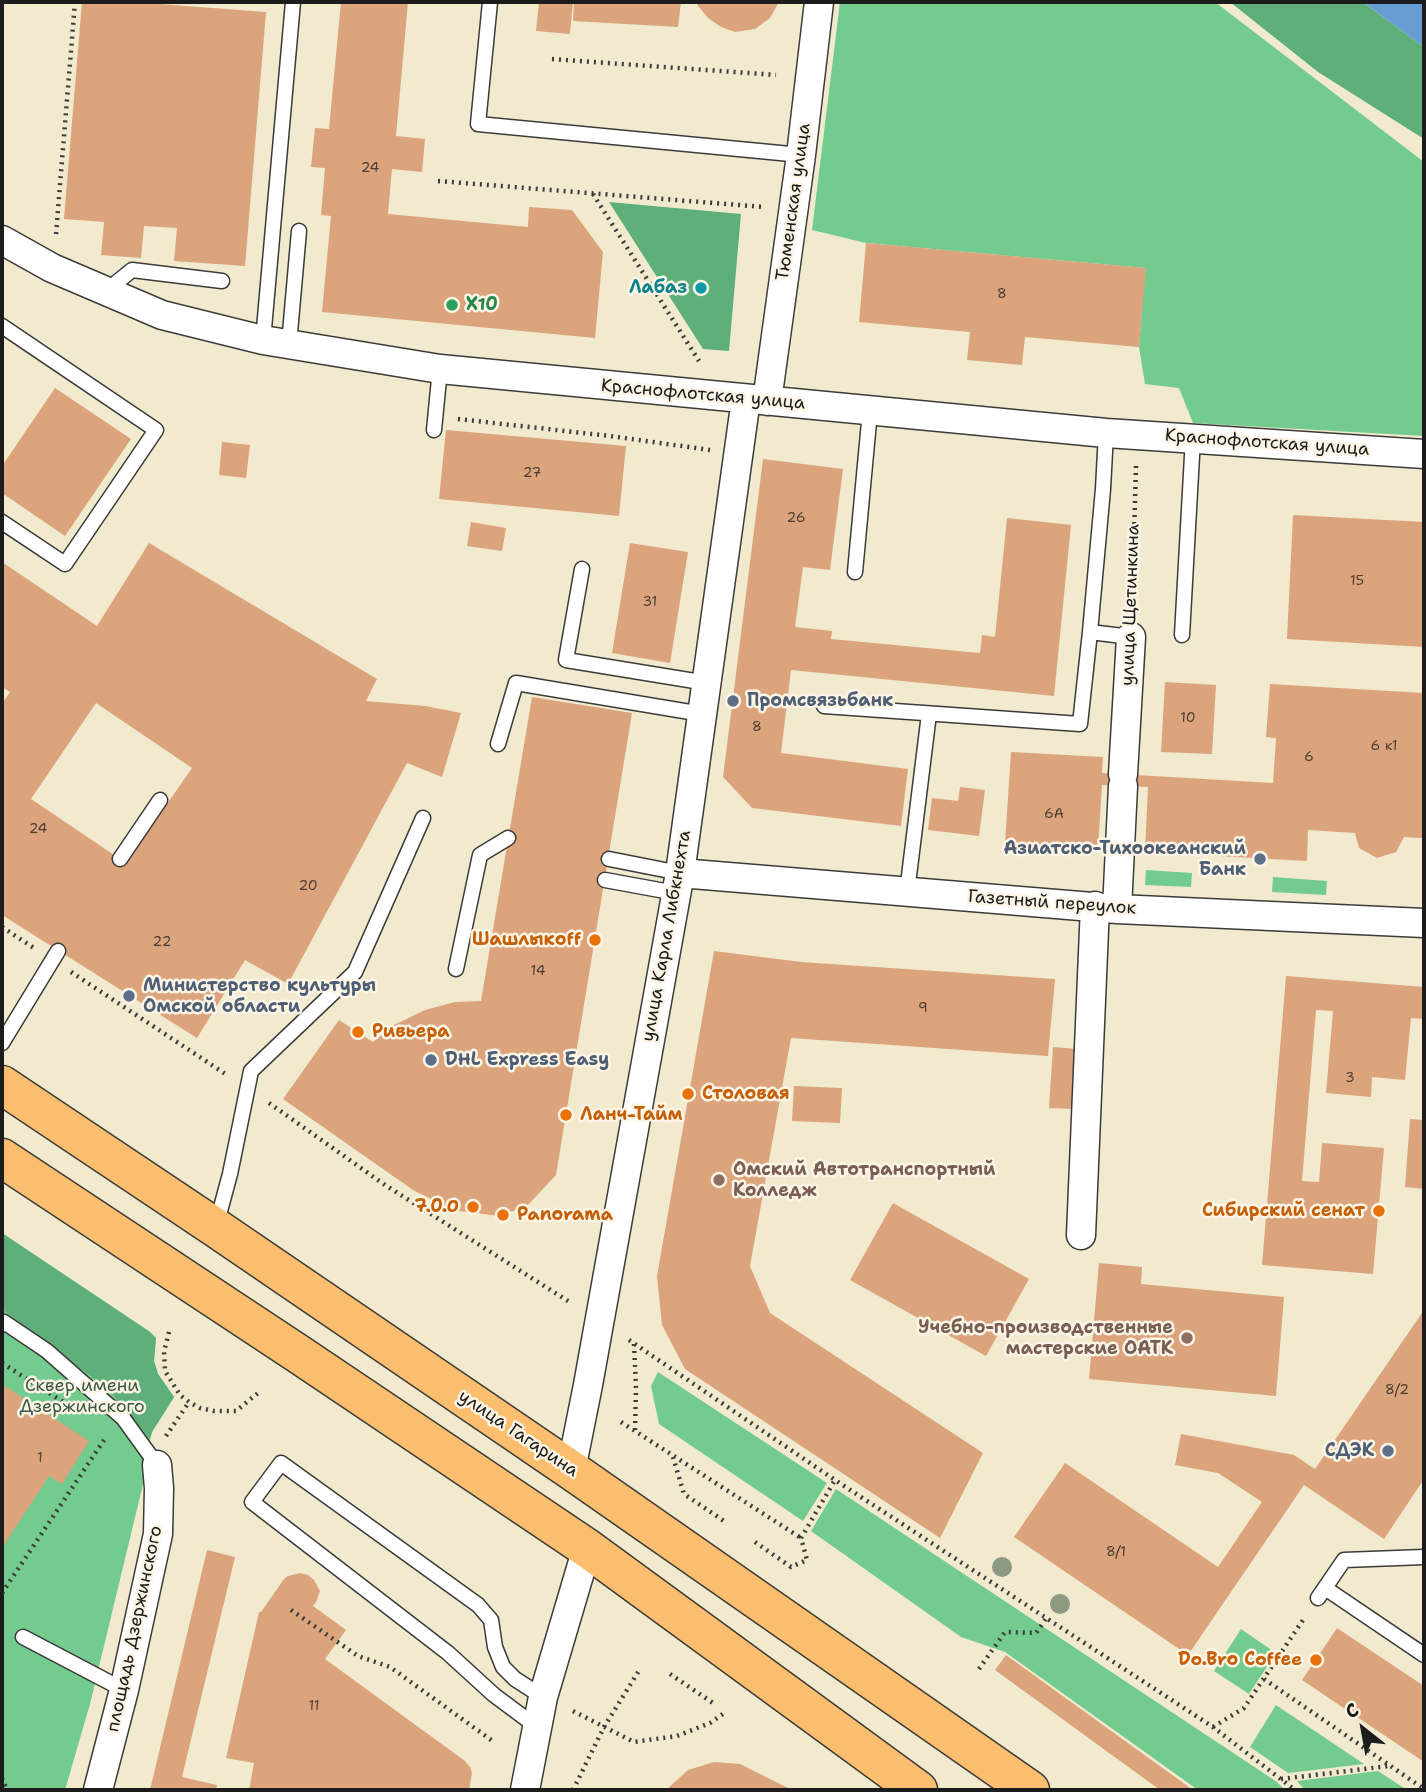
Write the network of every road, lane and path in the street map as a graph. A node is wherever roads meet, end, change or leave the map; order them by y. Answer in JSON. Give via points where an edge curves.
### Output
{"nodes":[{"id":1,"x":75,"y":2,"type":"edge"},
{"id":2,"x":293,"y":2,"type":"edge"},
{"id":3,"x":490,"y":2,"type":"edge"},
{"id":4,"x":819,"y":2,"type":"edge"},
{"id":5,"x":552,"y":60,"type":"dead end"},
{"id":6,"x":778,"y":63,"type":"dead end"},
{"id":7,"x":769,"y":151,"type":"junction"},
{"id":8,"x":801,"y":155,"type":"junction"},
{"id":9,"x":438,"y":181,"type":"dead end"},
{"id":10,"x":593,"y":193,"type":"junction"},
{"id":11,"x":56,"y":231,"type":"dead end"},
{"id":12,"x":299,"y":231,"type":"dead end"},
{"id":13,"x":2,"y":240,"type":"edge"},
{"id":14,"x":222,"y":281,"type":"dead end"},
{"id":15,"x":106,"y":291,"type":"junction"},
{"id":16,"x":2,"y":326,"type":"edge"},
{"id":17,"x":276,"y":342,"type":"junction"},
{"id":18,"x":702,"y":365,"type":"dead end"},
{"id":19,"x":440,"y":369,"type":"junction"},
{"id":20,"x":757,"y":400,"type":"junction"},
{"id":21,"x":870,"y":411,"type":"junction"},
{"id":22,"x":434,"y":430,"type":"dead end"},
{"id":23,"x":1106,"y":433,"type":"junction"},
{"id":24,"x":1137,"y":435,"type":"junction"},
{"id":25,"x":1193,"y":438,"type":"junction"},
{"id":26,"x":1424,"y":454,"type":"edge"},
{"id":27,"x":2,"y":522,"type":"edge"},
{"id":28,"x":582,"y":569,"type":"dead end"},
{"id":29,"x":855,"y":572,"type":"dead end"},
{"id":30,"x":1090,"y":632,"type":"junction"},
{"id":31,"x":1182,"y":635,"type":"dead end"},
{"id":32,"x":1131,"y":637,"type":"junction"},
{"id":33,"x":707,"y":683,"type":"junction"},
{"id":34,"x":824,"y":706,"type":"dead end"},
{"id":35,"x":702,"y":714,"type":"junction"},
{"id":36,"x":929,"y":714,"type":"junction"},
{"id":37,"x":498,"y":744,"type":"dead end"},
{"id":38,"x":160,"y":800,"type":"dead end"},
{"id":39,"x":423,"y":818,"type":"dead end"},
{"id":40,"x":508,"y":838,"type":"dead end"},
{"id":41,"x":120,"y":859,"type":"dead end"},
{"id":42,"x":609,"y":859,"type":"dead end"},
{"id":43,"x":605,"y":880,"type":"dead end"},
{"id":44,"x":678,"y":883,"type":"junction"},
{"id":45,"x":907,"y":892,"type":"junction"},
{"id":46,"x":1106,"y":908,"type":"junction"},
{"id":47,"x":1424,"y":923,"type":"edge"},
{"id":48,"x":58,"y":951,"type":"dead end"},
{"id":49,"x":456,"y":969,"type":"dead end"},
{"id":50,"x":114,"y":1000,"type":"dead end"},
{"id":51,"x":2,"y":1042,"type":"edge"},
{"id":52,"x":2,"y":1085,"type":"edge"},
{"id":53,"x":247,"y":1087,"type":"junction"},
{"id":54,"x":284,"y":1114,"type":"dead end"},
{"id":55,"x":2,"y":1158,"type":"edge"},
{"id":56,"x":216,"y":1228,"type":"junction"},
{"id":57,"x":1081,"y":1235,"type":"dead end"},
{"id":58,"x":568,"y":1301,"type":"dead end"},
{"id":59,"x":2,"y":1325,"type":"edge"},
{"id":60,"x":170,"y":1332,"type":"dead end"},
{"id":61,"x":634,"y":1344,"type":"dead end"},
{"id":62,"x":2,"y":1363,"type":"edge"},
{"id":63,"x":670,"y":1367,"type":"dead end"},
{"id":64,"x":258,"y":1393,"type":"dead end"},
{"id":65,"x":189,"y":1402,"type":"junction"},
{"id":66,"x":77,"y":1411,"type":"dead end"},
{"id":67,"x":621,"y":1422,"type":"dead end"},
{"id":68,"x":635,"y":1430,"type":"junction"},
{"id":69,"x":673,"y":1455,"type":"junction"},
{"id":70,"x":152,"y":1457,"type":"junction"},
{"id":71,"x":571,"y":1470,"type":"junction"},
{"id":72,"x":835,"y":1480,"type":"junction"},
{"id":73,"x":724,"y":1521,"type":"dead end"},
{"id":74,"x":801,"y":1538,"type":"junction"},
{"id":75,"x":755,"y":1542,"type":"dead end"},
{"id":76,"x":587,"y":1548,"type":"junction"},
{"id":77,"x":1424,"y":1557,"type":"edge"},
{"id":78,"x":2,"y":1593,"type":"edge"},
{"id":79,"x":1321,"y":1593,"type":"junction"},
{"id":80,"x":291,"y":1610,"type":"dead end"},
{"id":81,"x":1047,"y":1617,"type":"junction"},
{"id":82,"x":23,"y":1637,"type":"dead end"},
{"id":83,"x":1424,"y":1655,"type":"edge"},
{"id":84,"x":640,"y":1669,"type":"dead end"},
{"id":85,"x":979,"y":1670,"type":"dead end"},
{"id":86,"x":670,"y":1674,"type":"dead end"},
{"id":87,"x":1264,"y":1679,"type":"junction"},
{"id":88,"x":124,"y":1690,"type":"junction"},
{"id":89,"x":543,"y":1697,"type":"junction"},
{"id":90,"x":713,"y":1703,"type":"dead end"},
{"id":91,"x":723,"y":1714,"type":"dead end"},
{"id":92,"x":537,"y":1727,"type":"junction"},
{"id":93,"x":604,"y":1727,"type":"junction"},
{"id":94,"x":1213,"y":1727,"type":"junction"},
{"id":95,"x":494,"y":1742,"type":"dead end"},
{"id":96,"x":1389,"y":1766,"type":"junction"},
{"id":97,"x":2,"y":1777,"type":"edge"},
{"id":98,"x":1280,"y":1779,"type":"junction"},
{"id":99,"x":1424,"y":1789,"type":"edge"},
{"id":100,"x":7,"y":1790,"type":"edge"},
{"id":101,"x":98,"y":1790,"type":"edge"},
{"id":102,"x":525,"y":1790,"type":"edge"},
{"id":103,"x":573,"y":1790,"type":"edge"},
{"id":104,"x":918,"y":1790,"type":"edge"},
{"id":105,"x":1030,"y":1790,"type":"edge"},
{"id":106,"x":1294,"y":1790,"type":"edge"}],
"edges":[{"from":1,"to":11,"type":"path"},
{"from":2,"to":17,"type":"lane"},
{"from":3,"to":7,"type":"lane","via":[[478,124]]},
{"from":4,"to":8,"type":"street","name":"Тюменская улица"},
{"from":5,"to":6,"type":"path","via":[[776,75]]},
{"from":7,"to":8,"type":"lane"},
{"from":7,"to":10,"type":"path","via":[[764,207]]},
{"from":8,"to":20,"type":"street","name":"Тюменская улица"},
{"from":9,"to":10,"type":"path"},
{"from":10,"to":18,"type":"path"},
{"from":12,"to":17,"type":"lane"},
{"from":13,"to":15,"type":"street","name":"Краснофлотская улица"},
{"from":14,"to":15,"type":"lane","via":[[132,270]]},
{"from":15,"to":17,"type":"street","name":"Краснофлотская улица","via":[[162,315]]},
{"from":16,"to":27,"type":"lane","via":[[156,430],[65,565]]},
{"from":17,"to":19,"type":"street","name":"Краснофлотская улица"},
{"from":19,"to":20,"type":"street","name":"Краснофлотская улица"},
{"from":19,"to":22,"type":"lane"},
{"from":20,"to":21,"type":"street","name":"Краснофлотская улица"},
{"from":20,"to":33,"type":"street","name":"улица Карла Либкнехта"},
{"from":21,"to":23,"type":"street","name":"Краснофлотская улица"},
{"from":21,"to":29,"type":"lane"},
{"from":23,"to":24,"type":"street","name":"Краснофлотская улица"},
{"from":23,"to":30,"type":"lane"},
{"from":24,"to":25,"type":"street","name":"Краснофлотская улица"},
{"from":24,"to":32,"type":"path","name":"улица Щетинкина"},
{"from":25,"to":26,"type":"street","name":"Краснофлотская улица"},
{"from":25,"to":31,"type":"lane"},
{"from":28,"to":33,"type":"lane","via":[[566,660]]},
{"from":30,"to":32,"type":"lane"},
{"from":30,"to":36,"type":"lane","via":[[1080,724]]},
{"from":32,"to":46,"type":"street","name":"улица Щетинкина","via":[[1123,780]]},
{"from":33,"to":35,"type":"street","name":"улица Карла Либкнехта"},
{"from":34,"to":36,"type":"lane"},
{"from":35,"to":37,"type":"lane","via":[[516,683]]},
{"from":35,"to":44,"type":"street","name":"улица Карла Либкнехта"},
{"from":36,"to":45,"type":"lane"},
{"from":38,"to":41,"type":"lane"},
{"from":39,"to":53,"type":"lane","via":[[355,972],[251,1071]]},
{"from":40,"to":49,"type":"lane","via":[[480,855]]},
{"from":42,"to":44,"type":"lane"},
{"from":43,"to":44,"type":"lane"},
{"from":44,"to":45,"type":"street","name":"Газетный переулок"},
{"from":44,"to":71,"type":"street","name":"улица Карла Либкнехта"},
{"from":45,"to":46,"type":"street","name":"Газетный переулок"},
{"from":46,"to":47,"type":"street","name":"Газетный переулок"},
{"from":46,"to":57,"type":"street","name":"улица Щетинкина"},
{"from":48,"to":51,"type":"lane"},
{"from":50,"to":53,"type":"path"},
{"from":52,"to":56,"type":"main road","name":"улица Гагарина"},
{"from":53,"to":56,"type":"lane"},
{"from":54,"to":58,"type":"path","via":[[385,1185]]},
{"from":55,"to":76,"type":"main road"},
{"from":56,"to":71,"type":"main road","name":"улица Гагарина"},
{"from":59,"to":70,"type":"lane","via":[[4,1322],[47,1351],[123,1418]]},
{"from":60,"to":65,"type":"path","via":[[165,1371]]},
{"from":61,"to":68,"type":"path"},
{"from":62,"to":66,"type":"path"},
{"from":63,"to":72,"type":"path"},
{"from":64,"to":65,"type":"path","via":[[236,1411],[214,1411]]},
{"from":65,"to":70,"type":"path","via":[[154,1446]]},
{"from":67,"to":68,"type":"path"},
{"from":68,"to":69,"type":"path"},
{"from":69,"to":73,"type":"path","via":[[684,1494]]},
{"from":69,"to":74,"type":"path"},
{"from":70,"to":78,"type":"path","via":[[110,1432]]},
{"from":70,"to":88,"type":"street","name":"площадь Дзержинского","via":[[159,1488],[158,1534]]},
{"from":71,"to":105,"type":"main road","name":"улица Гагарина"},
{"from":72,"to":74,"type":"path"},
{"from":72,"to":81,"type":"path"},
{"from":74,"to":75,"type":"path","via":[[807,1560],[791,1567]]},
{"from":76,"to":89,"type":"street"},
{"from":76,"to":104,"type":"main road"},
{"from":77,"to":79,"type":"lane","via":[[1344,1560]]},
{"from":79,"to":83,"type":"lane"},
{"from":79,"to":87,"type":"path"},
{"from":80,"to":95,"type":"path","via":[[358,1656],[390,1667]]},
{"from":81,"to":85,"type":"path","via":[[1036,1633],[1005,1632]]},
{"from":81,"to":94,"type":"path"},
{"from":82,"to":88,"type":"lane"},
{"from":84,"to":93,"type":"path"},
{"from":86,"to":90,"type":"path"},
{"from":87,"to":94,"type":"path","via":[[1244,1708]]},
{"from":87,"to":96,"type":"path"},
{"from":88,"to":101,"type":"street","name":"площадь Дзержинского"},
{"from":89,"to":92,"type":"street"},
{"from":89,"to":92,"type":"lane","via":[[503,1667],[491,1620],[478,1605],[281,1463],[252,1502]]},
{"from":89,"to":93,"type":"path"},
{"from":91,"to":93,"type":"path","via":[[677,1736],[634,1742]]},
{"from":92,"to":102,"type":"street"},
{"from":93,"to":103,"type":"path"},
{"from":94,"to":98,"type":"path"},
{"from":96,"to":98,"type":"path"},
{"from":96,"to":99,"type":"path"},
{"from":97,"to":100,"type":"path"},
{"from":98,"to":106,"type":"path"}]}
